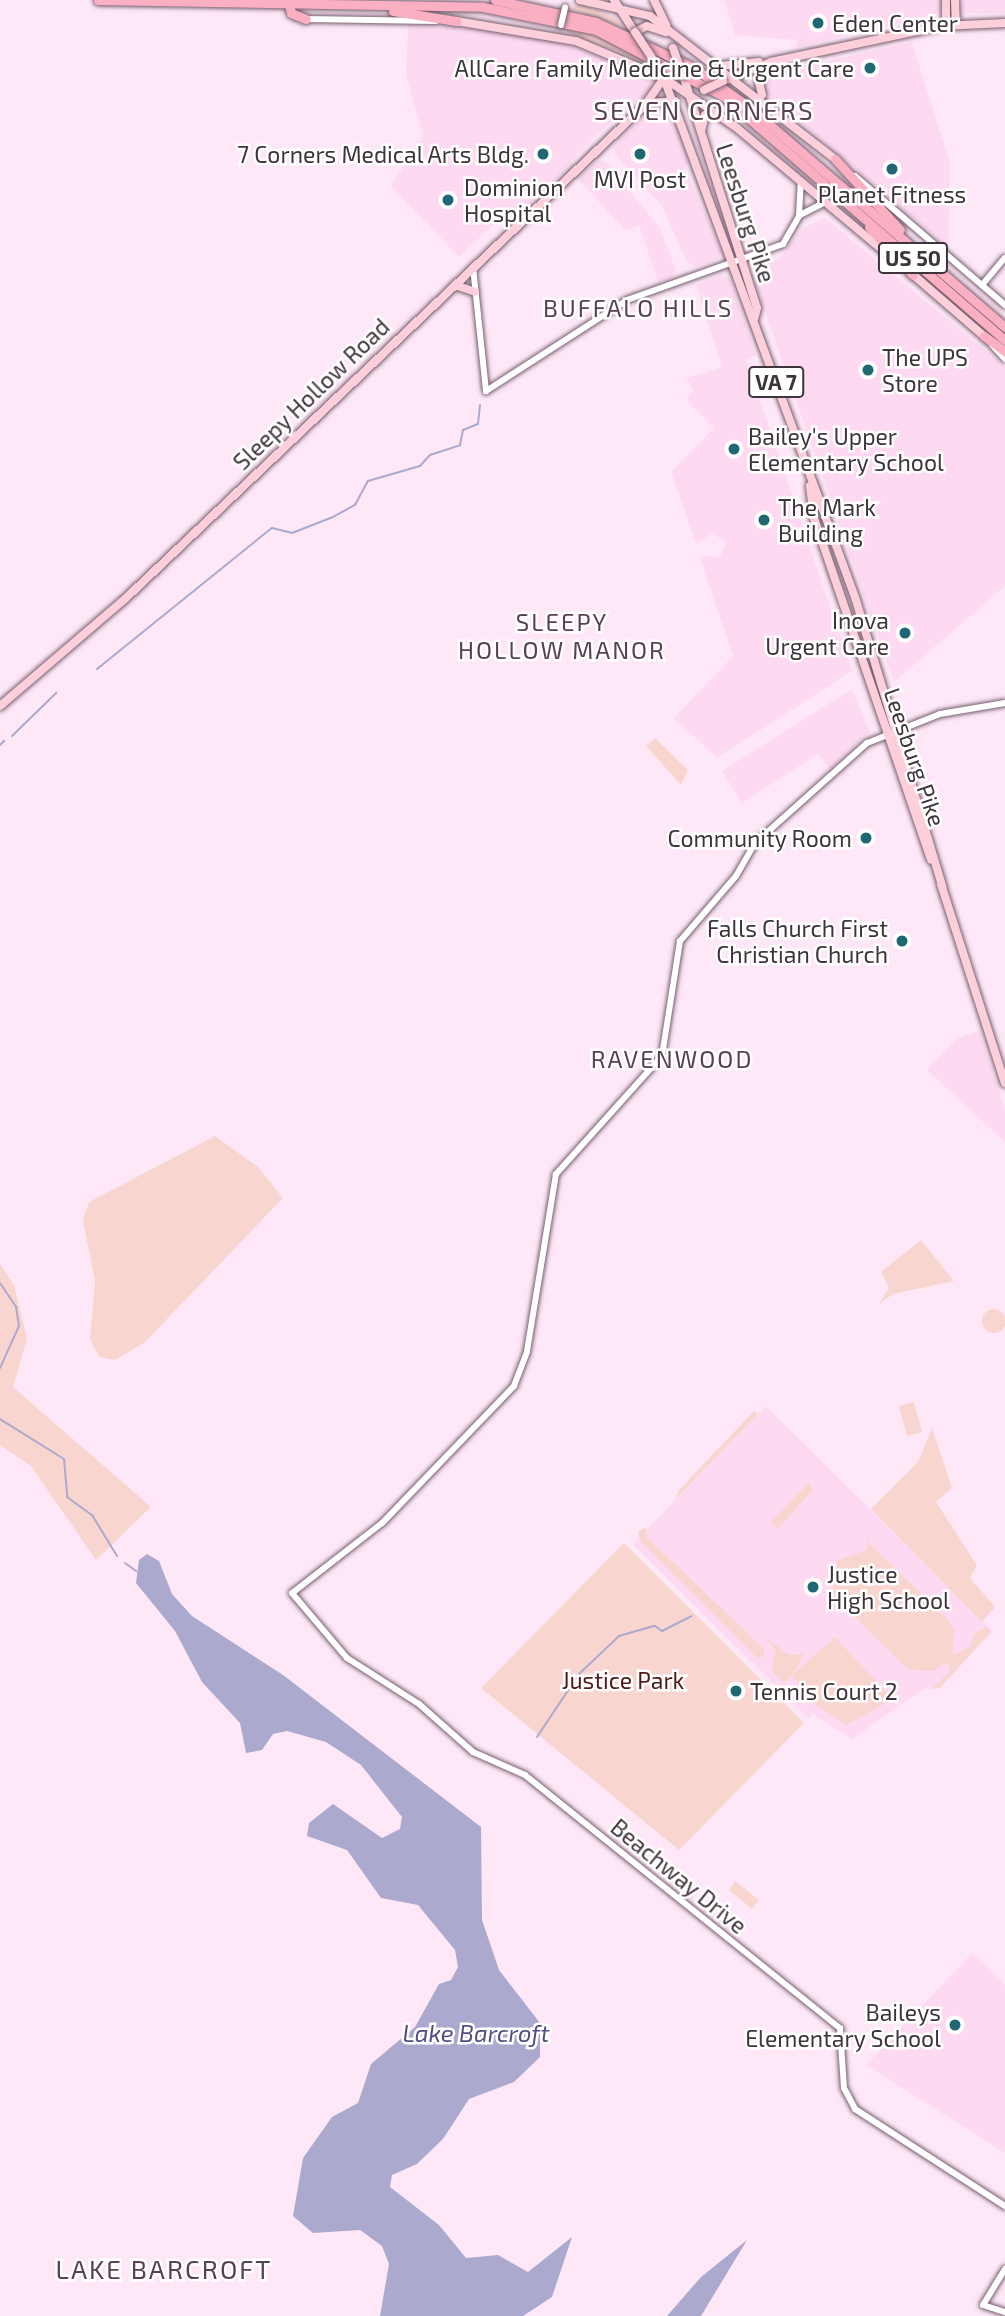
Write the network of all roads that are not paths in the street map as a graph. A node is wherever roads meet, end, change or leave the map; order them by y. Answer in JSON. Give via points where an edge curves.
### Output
{"nodes":[{"id":1,"x":97,"y":0,"type":"edge"},
{"id":2,"x":495,"y":0,"type":"edge"},
{"id":3,"x":580,"y":0,"type":"edge"},
{"id":4,"x":614,"y":0,"type":"edge"},
{"id":5,"x":654,"y":0,"type":"edge"},
{"id":6,"x":946,"y":0,"type":"edge"},
{"id":7,"x":955,"y":0,"type":"edge"},
{"id":8,"x":290,"y":2,"type":"edge"},
{"id":9,"x":566,"y":4,"type":"edge"},
{"id":10,"x":353,"y":5,"type":"junction"},
{"id":11,"x":620,"y":8,"type":"junction"},
{"id":12,"x":306,"y":19,"type":"joint"},
{"id":13,"x":456,"y":21,"type":"junction"},
{"id":14,"x":1005,"y":23,"type":"edge"},
{"id":15,"x":956,"y":24,"type":"junction"},
{"id":16,"x":946,"y":25,"type":"junction"},
{"id":17,"x":635,"y":32,"type":"junction"},
{"id":18,"x":668,"y":33,"type":"junction"},
{"id":19,"x":559,"y":37,"type":"junction"},
{"id":20,"x":771,"y":62,"type":"junction"},
{"id":21,"x":713,"y":65,"type":"junction"},
{"id":22,"x":662,"y":74,"type":"junction"},
{"id":23,"x":733,"y":76,"type":"junction"},
{"id":24,"x":688,"y":91,"type":"junction"},
{"id":25,"x":763,"y":98,"type":"junction"},
{"id":26,"x":675,"y":101,"type":"junction"},
{"id":27,"x":645,"y":105,"type":"junction"},
{"id":28,"x":717,"y":113,"type":"junction"},
{"id":29,"x":701,"y":134,"type":"junction"},
{"id":30,"x":835,"y":159,"type":"junction"},
{"id":31,"x":801,"y":182,"type":"junction"},
{"id":32,"x":825,"y":202,"type":"junction"},
{"id":33,"x":852,"y":206,"type":"junction"},
{"id":34,"x":799,"y":216,"type":"junction"},
{"id":35,"x":1005,"y":258,"type":"edge"},
{"id":36,"x":741,"y":260,"type":"junction"},
{"id":37,"x":731,"y":264,"type":"junction"},
{"id":38,"x":473,"y":267,"type":"junction"},
{"id":39,"x":913,"y":275,"type":"junction"},
{"id":40,"x":982,"y":285,"type":"junction"},
{"id":41,"x":453,"y":286,"type":"junction"},
{"id":42,"x":475,"y":292,"type":"junction"},
{"id":43,"x":970,"y":296,"type":"junction"},
{"id":44,"x":1005,"y":305,"type":"edge"},
{"id":45,"x":754,"y":319,"type":"junction"},
{"id":46,"x":1005,"y":327,"type":"edge"},
{"id":47,"x":984,"y":336,"type":"junction"},
{"id":48,"x":1005,"y":340,"type":"edge"},
{"id":49,"x":1005,"y":351,"type":"edge"},
{"id":50,"x":1005,"y":359,"type":"edge"},
{"id":51,"x":809,"y":479,"type":"junction"},
{"id":52,"x":1005,"y":703,"type":"edge"},
{"id":53,"x":0,"y":706,"type":"edge"},
{"id":54,"x":897,"y":729,"type":"junction"},
{"id":55,"x":886,"y":734,"type":"junction"},
{"id":56,"x":942,"y":886,"type":"junction"},
{"id":57,"x":1005,"y":1083,"type":"edge"},
{"id":58,"x":1005,"y":2206,"type":"edge"},
{"id":59,"x":1005,"y":2269,"type":"edge"},
{"id":60,"x":1005,"y":2312,"type":"edge"}],
"edges":[{"from":1,"to":8,"type":"highway","number":"US 50"},
{"from":2,"to":43,"type":"highway","number":"US 50","via":[[596,22],[694,68],[749,107]]},
{"from":3,"to":11,"type":"main road"},
{"from":4,"to":11,"type":"main road","number":"VA 7"},
{"from":5,"to":18,"type":"main road","name":"Leesburg Pike","number":"VA 7"},
{"from":6,"to":16,"type":"main road"},
{"from":7,"to":15,"type":"main road"},
{"from":8,"to":10,"type":"highway","number":"US 50"},
{"from":8,"to":12,"type":"highway","via":[[291,13]]},
{"from":9,"to":19,"type":"street","bridge":true},
{"from":10,"to":13,"type":"highway"},
{"from":10,"to":33,"type":"highway","number":"US 50","via":[[506,9],[608,35],[723,96]]},
{"from":11,"to":17,"type":"main road","number":"VA 7"},
{"from":11,"to":18,"type":"main road","via":[[650,16]]},
{"from":12,"to":13,"type":"street"},
{"from":13,"to":19,"type":"main road"},
{"from":14,"to":15,"type":"main road"},
{"from":15,"to":16,"type":"main road"},
{"from":16,"to":20,"type":"main road"},
{"from":17,"to":18,"type":"main road","via":[[647,26]]},
{"from":17,"to":22,"type":"main road","name":"Leesburg Pike","number":"VA 7","bridge":true},
{"from":18,"to":21,"type":"main road"},
{"from":18,"to":24,"type":"main road","name":"Leesburg Pike","number":"VA 7","bridge":true},
{"from":19,"to":22,"type":"main road"},
{"from":20,"to":21,"type":"main road"},
{"from":20,"to":23,"type":"main road"},
{"from":20,"to":25,"type":"main road","via":[[759,82]]},
{"from":21,"to":23,"type":"main road"},
{"from":22,"to":24,"type":"main road"},
{"from":22,"to":26,"type":"main road","name":"Leesburg Pike","number":"VA 7"},
{"from":22,"to":27,"type":"main road","name":"Sleepy Hollow Road"},
{"from":23,"to":24,"type":"main road","bridge":true,"via":[[704,90]]},
{"from":23,"to":25,"type":"main road"},
{"from":24,"to":28,"type":"main road"},
{"from":24,"to":29,"type":"main road","name":"Leesburg Pike","number":"VA 7"},
{"from":25,"to":30,"type":"main road"},
{"from":26,"to":27,"type":"main road"},
{"from":26,"to":37,"type":"main road","name":"Leesburg Pike","number":"VA 7"},
{"from":27,"to":38,"type":"main road","name":"Sleepy Hollow Road"},
{"from":28,"to":29,"type":"main road","via":[[704,117]]},
{"from":28,"to":31,"type":"main road"},
{"from":29,"to":36,"type":"main road","name":"Leesburg Pike","number":"VA 7"},
{"from":30,"to":40,"type":"street"},
{"from":30,"to":43,"type":"highway"},
{"from":31,"to":32,"type":"main road"},
{"from":31,"to":34,"type":"street"},
{"from":32,"to":34,"type":"street"},
{"from":32,"to":39,"type":"main road"},
{"from":33,"to":39,"type":"highway"},
{"from":33,"to":48,"type":"highway","number":"US 50"},
{"from":34,"to":36,"type":"street","via":[[783,244]]},
{"from":35,"to":40,"type":"street"},
{"from":36,"to":37,"type":"street"},
{"from":36,"to":45,"type":"main road","name":"Leesburg Pike","number":"VA 7"},
{"from":37,"to":42,"type":"street","via":[[614,306],[486,391]]},
{"from":37,"to":45,"type":"main road","name":"Leesburg Pike","number":"VA 7"},
{"from":38,"to":41,"type":"main road","name":"Sleepy Hollow Road"},
{"from":38,"to":42,"type":"street"},
{"from":39,"to":47,"type":"main road"},
{"from":40,"to":44,"type":"street"},
{"from":41,"to":42,"type":"main road","via":[[464,284]]},
{"from":41,"to":53,"type":"main road","name":"Sleepy Hollow Road","via":[[125,599]]},
{"from":43,"to":46,"type":"highway","number":"US 50"},
{"from":45,"to":51,"type":"main road","name":"Leesburg Pike","number":"VA 7"},
{"from":47,"to":49,"type":"highway"},
{"from":47,"to":50,"type":"street"},
{"from":51,"to":54,"type":"main road","name":"Leesburg Pike","number":"VA 7"},
{"from":51,"to":55,"type":"main road","name":"Leesburg Pike","number":"VA 7","via":[[814,518]]},
{"from":52,"to":54,"type":"street"},
{"from":54,"to":55,"type":"street"},
{"from":54,"to":56,"type":"main road","name":"Leesburg Pike","number":"VA 7"},
{"from":55,"to":56,"type":"main road","name":"Leesburg Pike","number":"VA 7"},
{"from":55,"to":58,"type":"street","name":"Beachway Drive","via":[[847,757],[819,790],[755,843],[736,876],[683,934],[662,1056],[569,1155],[551,1187],[527,1352],[514,1386],[389,1516],[292,1593],[341,1653],[419,1704],[472,1752],[525,1775],[840,2028],[844,2088],[855,2109]]},
{"from":56,"to":57,"type":"main road","name":"Leesburg Pike","number":"VA 7"},
{"from":59,"to":60,"type":"street","via":[[983,2305]]}]}
